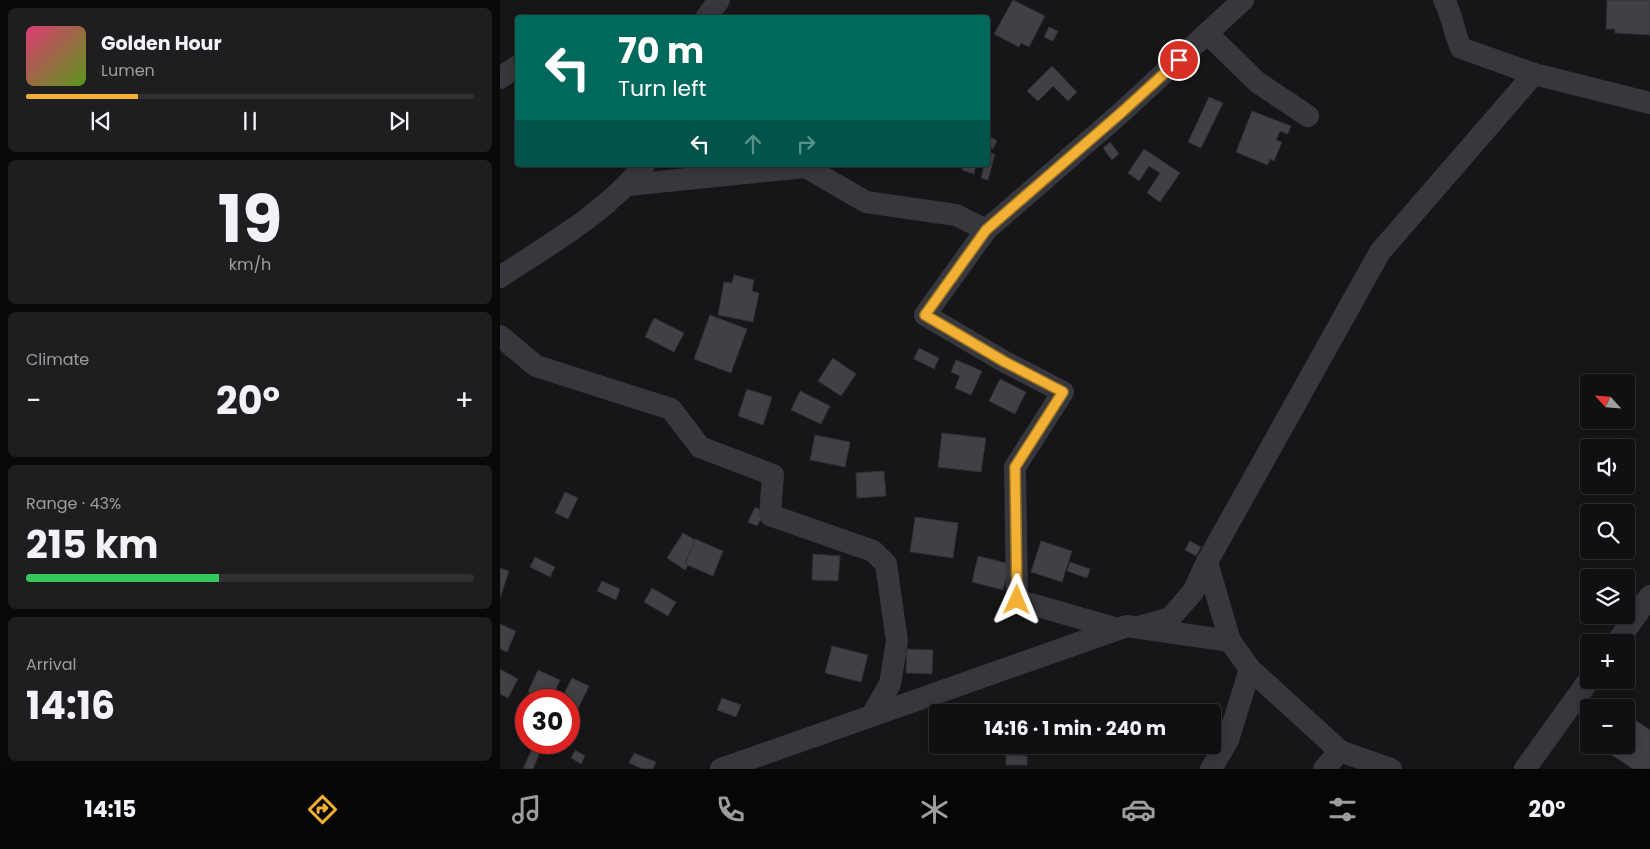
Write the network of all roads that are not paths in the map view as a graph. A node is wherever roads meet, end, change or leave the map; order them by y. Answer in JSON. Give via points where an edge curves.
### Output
{"nodes":[{"id":1,"x":719,"y":0,"type":"edge"},
{"id":2,"x":1243,"y":0,"type":"edge"},
{"id":3,"x":1444,"y":0,"type":"edge"},
{"id":4,"x":708,"y":15,"type":"edge"},
{"id":5,"x":1208,"y":33,"type":"junction"},
{"id":6,"x":515,"y":68,"type":"edge"},
{"id":7,"x":1534,"y":74,"type":"junction"},
{"id":8,"x":500,"y":78,"type":"edge"},
{"id":9,"x":1650,"y":103,"type":"edge"},
{"id":10,"x":1308,"y":116,"type":"dead end"},
{"id":11,"x":642,"y":167,"type":"edge"},
{"id":12,"x":628,"y":185,"type":"junction"},
{"id":13,"x":986,"y":230,"type":"junction"},
{"id":14,"x":500,"y":277,"type":"edge"},
{"id":15,"x":500,"y":336,"type":"edge"},
{"id":16,"x":1207,"y":562,"type":"junction"},
{"id":17,"x":1650,"y":596,"type":"edge"},
{"id":18,"x":1127,"y":628,"type":"junction"},
{"id":19,"x":1622,"y":634,"type":"edge"},
{"id":20,"x":1230,"y":641,"type":"junction"},
{"id":21,"x":1250,"y":669,"type":"junction"},
{"id":22,"x":1583,"y":689,"type":"edge"},
{"id":23,"x":872,"y":715,"type":"junction"},
{"id":24,"x":1340,"y":751,"type":"junction"},
{"id":25,"x":721,"y":769,"type":"edge"},
{"id":26,"x":1211,"y":769,"type":"edge"},
{"id":27,"x":1324,"y":769,"type":"edge"},
{"id":28,"x":1392,"y":769,"type":"edge"},
{"id":29,"x":1525,"y":769,"type":"edge"}],
"edges":[{"from":1,"to":4,"type":"street"},
{"from":2,"to":5,"type":"street"},
{"from":3,"to":7,"type":"street","via":[[1453,17],[1452,29],[1461,48]]},
{"from":5,"to":10,"type":"street","via":[[1257,82]]},
{"from":5,"to":13,"type":"street"},
{"from":6,"to":8,"type":"street"},
{"from":7,"to":9,"type":"street"},
{"from":7,"to":16,"type":"street","via":[[1380,252]]},
{"from":11,"to":12,"type":"street"},
{"from":12,"to":13,"type":"street","via":[[806,168],[866,202],[956,215]]},
{"from":12,"to":14,"type":"street","via":[[574,228]]},
{"from":13,"to":18,"type":"street","via":[[925,315],[1063,392],[1015,467],[1017,600]]},
{"from":15,"to":23,"type":"street","via":[[536,366],[671,409],[700,447],[773,475],[770,515],[873,551],[886,564],[897,641],[890,684]]},
{"from":16,"to":18,"type":"street","via":[[1193,592],[1170,618]]},
{"from":16,"to":20,"type":"street"},
{"from":17,"to":19,"type":"street"},
{"from":18,"to":20,"type":"street"},
{"from":18,"to":23,"type":"street"},
{"from":20,"to":21,"type":"street"},
{"from":21,"to":24,"type":"street"},
{"from":21,"to":26,"type":"street","via":[[1228,740]]},
{"from":22,"to":29,"type":"street"},
{"from":23,"to":25,"type":"street"},
{"from":24,"to":27,"type":"street"},
{"from":24,"to":28,"type":"street"}]}
